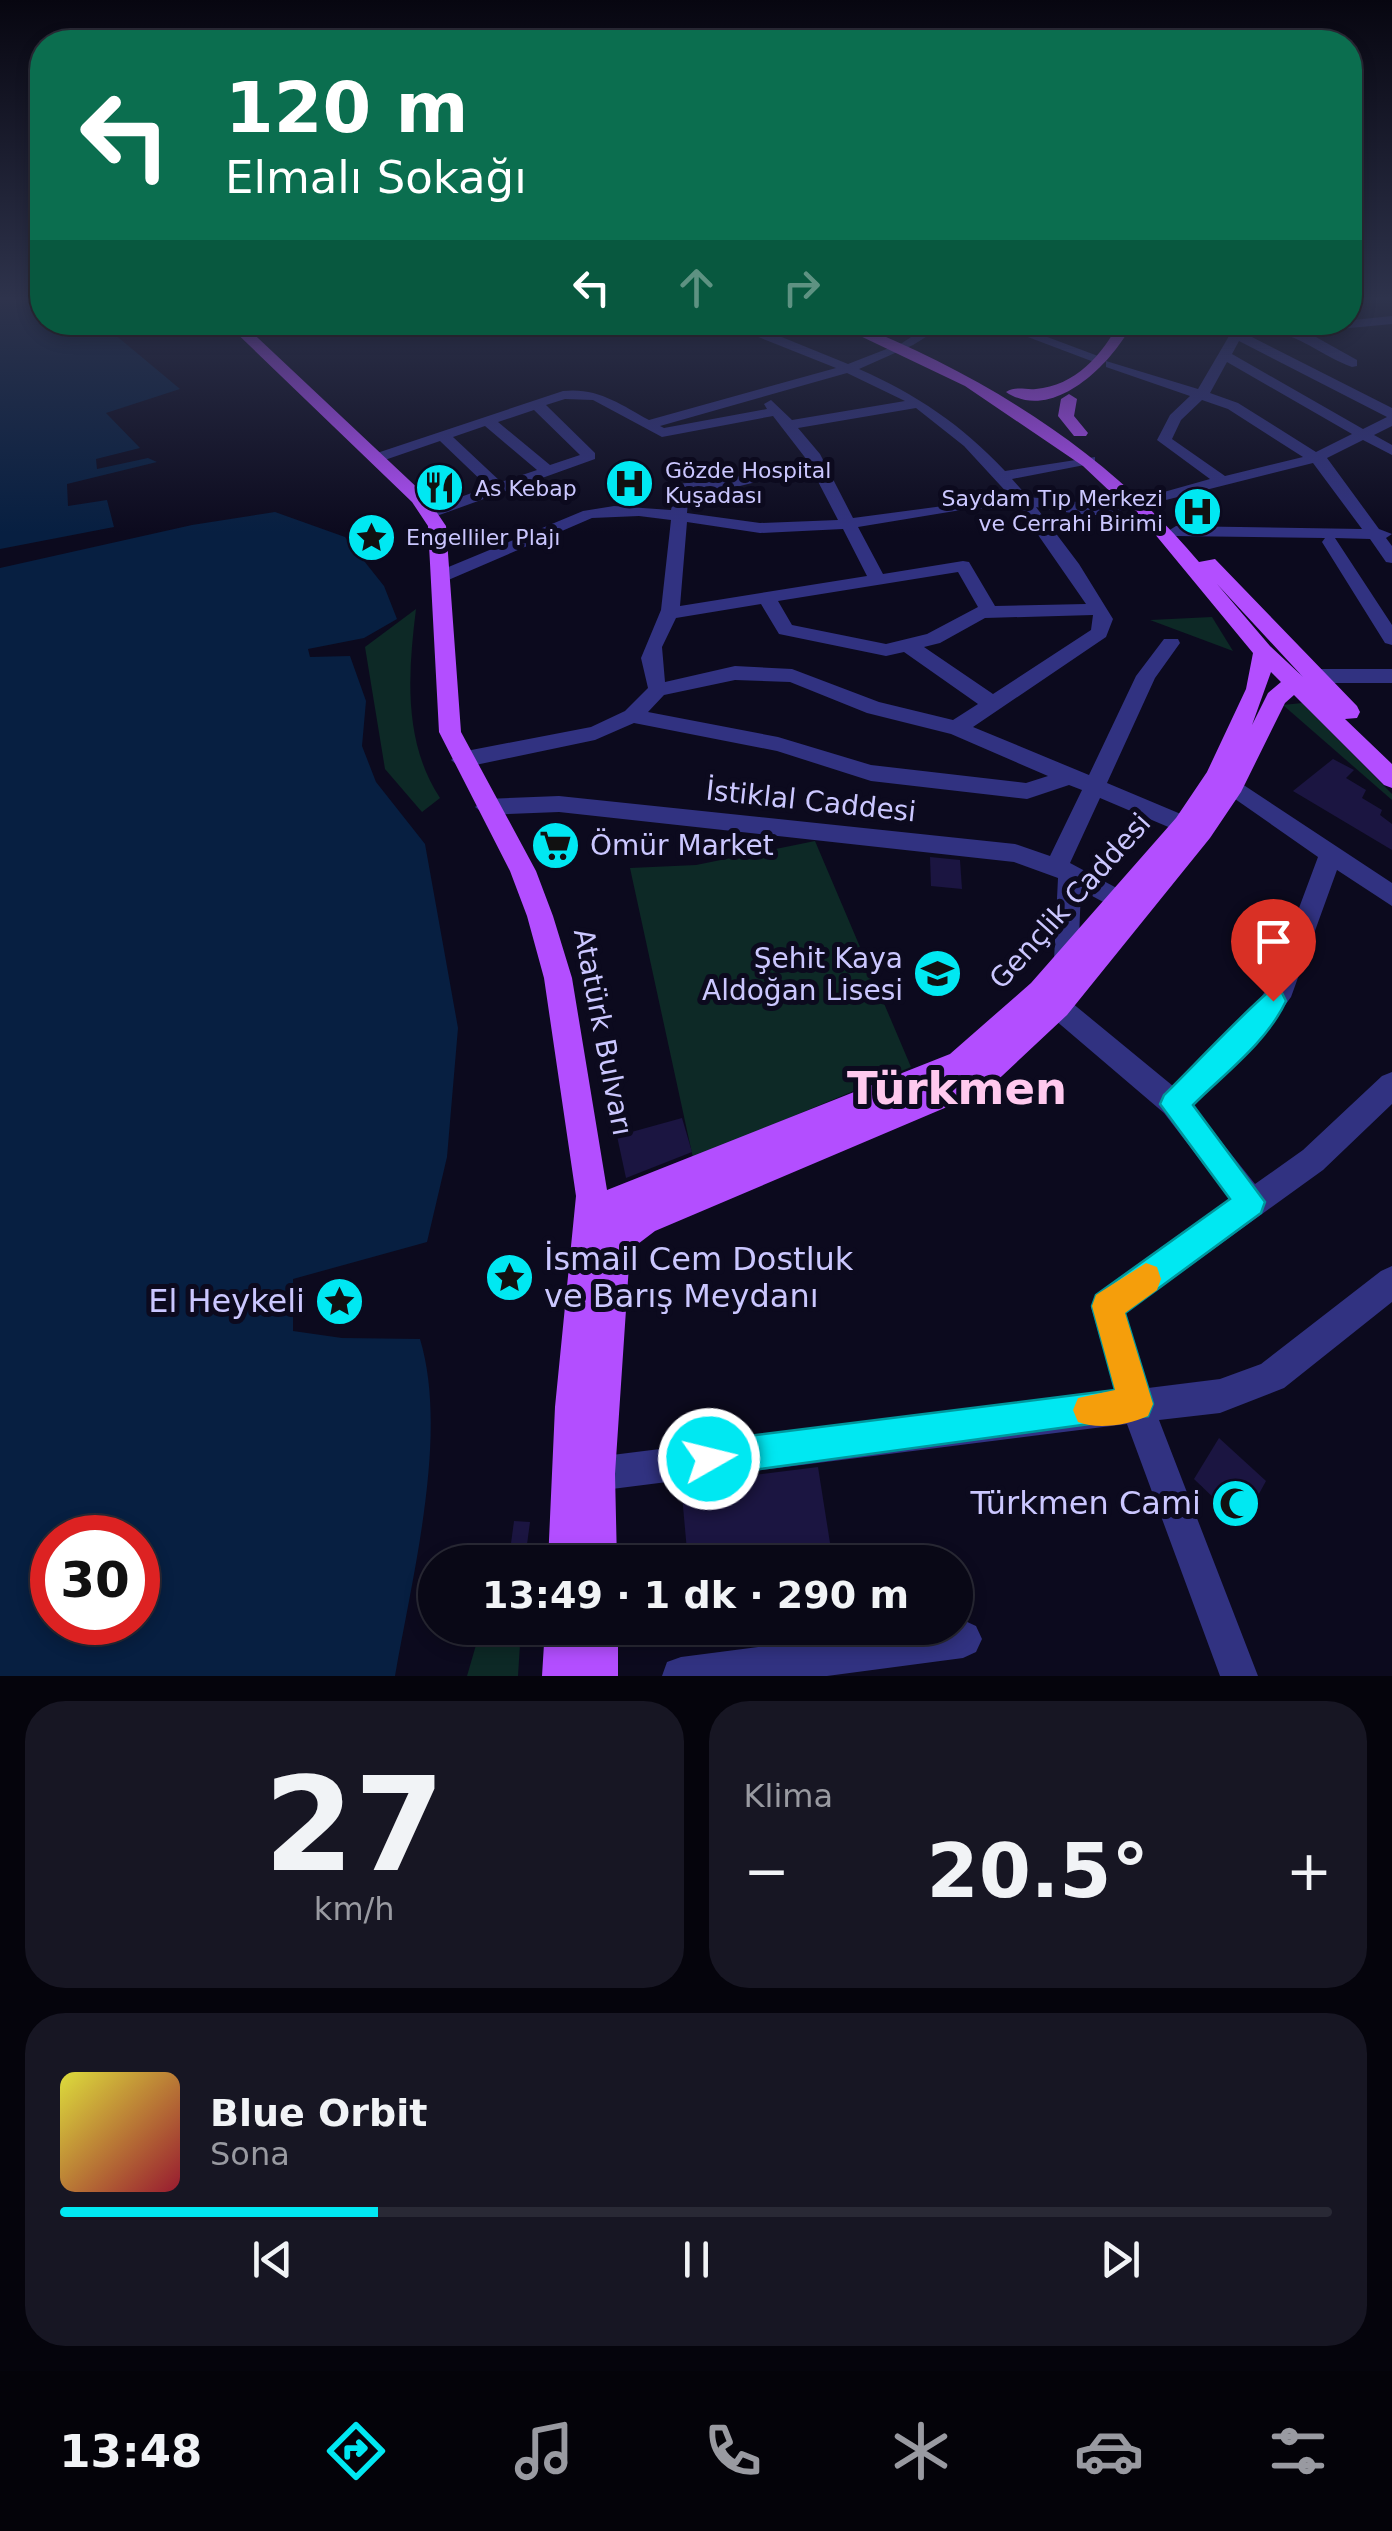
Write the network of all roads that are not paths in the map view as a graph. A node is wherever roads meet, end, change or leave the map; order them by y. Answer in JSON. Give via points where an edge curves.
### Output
{"nodes":[{"id":1,"x":290,"y":376,"type":"edge"},
{"id":2,"x":821,"y":376,"type":"edge"},
{"id":3,"x":859,"y":376,"type":"edge"},
{"id":4,"x":978,"y":376,"type":"edge"},
{"id":5,"x":1082,"y":376,"type":"edge"},
{"id":6,"x":1151,"y":376,"type":"edge"},
{"id":7,"x":1212,"y":376,"type":"edge"},
{"id":8,"x":1264,"y":376,"type":"edge"},
{"id":9,"x":1317,"y":376,"type":"edge"},
{"id":10,"x":759,"y":392,"type":"junction"},
{"id":11,"x":1203,"y":392,"type":"junction"},
{"id":12,"x":919,"y":403,"type":"junction"},
{"id":13,"x":1040,"y":403,"type":"junction"},
{"id":14,"x":536,"y":404,"type":"junction"},
{"id":15,"x":1392,"y":417,"type":"edge"},
{"id":16,"x":784,"y":418,"type":"junction"},
{"id":17,"x":487,"y":420,"type":"junction"},
{"id":18,"x":643,"y":426,"type":"junction"},
{"id":19,"x":1360,"y":429,"type":"junction"},
{"id":20,"x":442,"y":435,"type":"junction"},
{"id":21,"x":1392,"y":451,"type":"edge"},
{"id":22,"x":376,"y":458,"type":"junction"},
{"id":23,"x":1316,"y":458,"type":"junction"},
{"id":24,"x":1090,"y":460,"type":"junction"},
{"id":25,"x":816,"y":462,"type":"junction"},
{"id":26,"x":546,"y":470,"type":"junction"},
{"id":27,"x":1000,"y":476,"type":"junction"},
{"id":28,"x":1224,"y":482,"type":"junction"},
{"id":29,"x":498,"y":487,"type":"junction"},
{"id":30,"x":1138,"y":500,"type":"junction"},
{"id":31,"x":1022,"y":501,"type":"junction"},
{"id":32,"x":430,"y":513,"type":"junction"},
{"id":33,"x":678,"y":513,"type":"junction"},
{"id":34,"x":846,"y":523,"type":"junction"},
{"id":35,"x":1180,"y":535,"type":"junction"},
{"id":36,"x":1330,"y":542,"type":"junction"},
{"id":37,"x":1387,"y":543,"type":"edge"},
{"id":38,"x":440,"y":577,"type":"junction"},
{"id":39,"x":877,"y":579,"type":"junction"},
{"id":40,"x":766,"y":597,"type":"junction"},
{"id":41,"x":1099,"y":610,"type":"junction"},
{"id":42,"x":990,"y":612,"type":"junction"},
{"id":43,"x":671,"y":613,"type":"junction"},
{"id":44,"x":1392,"y":639,"type":"edge"},
{"id":45,"x":1171,"y":643,"type":"dead end"},
{"id":46,"x":907,"y":645,"type":"junction"},
{"id":47,"x":1278,"y":650,"type":"junction"},
{"id":48,"x":1392,"y":676,"type":"edge"},
{"id":49,"x":1307,"y":679,"type":"junction"},
{"id":50,"x":658,"y":690,"type":"junction"},
{"id":51,"x":992,"y":704,"type":"junction"},
{"id":52,"x":632,"y":716,"type":"junction"},
{"id":53,"x":956,"y":728,"type":"junction"},
{"id":54,"x":461,"y":760,"type":"junction"},
{"id":55,"x":1392,"y":760,"type":"edge"},
{"id":56,"x":1073,"y":774,"type":"junction"},
{"id":57,"x":1392,"y":779,"type":"edge"},
{"id":58,"x":1097,"y":784,"type":"junction"},
{"id":59,"x":1233,"y":786,"type":"junction"},
{"id":60,"x":486,"y":807,"type":"junction"},
{"id":61,"x":1193,"y":828,"type":"junction"},
{"id":62,"x":1331,"y":853,"type":"junction"},
{"id":63,"x":1063,"y":870,"type":"junction"},
{"id":64,"x":1392,"y":896,"type":"edge"},
{"id":65,"x":1128,"y":905,"type":"junction"},
{"id":66,"x":1066,"y":960,"type":"junction"},
{"id":67,"x":1057,"y":1006,"type":"junction"},
{"id":68,"x":1392,"y":1085,"type":"edge"},
{"id":69,"x":1174,"y":1104,"type":"junction"},
{"id":70,"x":1250,"y":1202,"type":"junction"},
{"id":71,"x":607,"y":1220,"type":"junction"},
{"id":72,"x":1392,"y":1282,"type":"edge"},
{"id":73,"x":1136,"y":1404,"type":"junction"},
{"id":74,"x":596,"y":1474,"type":"junction"},
{"id":75,"x":569,"y":1545,"type":"edge"},
{"id":76,"x":597,"y":1545,"type":"edge"},
{"id":77,"x":916,"y":1645,"type":"edge"},
{"id":78,"x":594,"y":1646,"type":"edge"},
{"id":79,"x":564,"y":1676,"type":"edge"},
{"id":80,"x":681,"y":1676,"type":"edge"},
{"id":81,"x":1239,"y":1676,"type":"edge"}],
"edges":[{"from":1,"to":22,"type":"main road"},
{"from":2,"to":10,"type":"street"},
{"from":3,"to":12,"type":"street"},
{"from":4,"to":13,"type":"main road"},
{"from":5,"to":13,"type":"main road"},
{"from":6,"to":11,"type":"street"},
{"from":7,"to":11,"type":"street"},
{"from":8,"to":19,"type":"street"},
{"from":9,"to":15,"type":"street"},
{"from":10,"to":16,"type":"street"},
{"from":10,"to":18,"type":"street"},
{"from":11,"to":23,"type":"street"},
{"from":11,"to":28,"type":"street","via":[[1164,440]]},
{"from":12,"to":16,"type":"street"},
{"from":12,"to":27,"type":"street"},
{"from":13,"to":24,"type":"main road"},
{"from":13,"to":30,"type":"main road","via":[[1080,433]]},
{"from":14,"to":17,"type":"street"},
{"from":14,"to":18,"type":"street","via":[[563,395],[598,396]]},
{"from":14,"to":26,"type":"street","via":[[592,453]]},
{"from":15,"to":19,"type":"street"},
{"from":16,"to":18,"type":"street","via":[[662,433]]},
{"from":16,"to":25,"type":"street"},
{"from":17,"to":20,"type":"street"},
{"from":17,"to":26,"type":"street"},
{"from":19,"to":21,"type":"street"},
{"from":19,"to":23,"type":"street"},
{"from":20,"to":22,"type":"street"},
{"from":20,"to":29,"type":"street"},
{"from":22,"to":32,"type":"main road"},
{"from":23,"to":28,"type":"street"},
{"from":23,"to":37,"type":"street"},
{"from":24,"to":27,"type":"street"},
{"from":24,"to":30,"type":"main road"},
{"from":25,"to":33,"type":"street","via":[[728,484],[686,485]]},
{"from":25,"to":34,"type":"street"},
{"from":26,"to":29,"type":"street"},
{"from":27,"to":31,"type":"street"},
{"from":28,"to":30,"type":"street"},
{"from":29,"to":32,"type":"street"},
{"from":30,"to":31,"type":"street","via":[[1107,510]]},
{"from":30,"to":35,"type":"main road"},
{"from":30,"to":47,"type":"main road"},
{"from":31,"to":34,"type":"street"},
{"from":31,"to":41,"type":"street","via":[[1086,582]]},
{"from":32,"to":38,"type":"main road","name":"Atatürk Bulvarı"},
{"from":33,"to":34,"type":"street","via":[[765,529]]},
{"from":33,"to":38,"type":"street","via":[[589,514]]},
{"from":33,"to":43,"type":"street"},
{"from":34,"to":39,"type":"street"},
{"from":35,"to":36,"type":"street"},
{"from":35,"to":37,"type":"street"},
{"from":35,"to":47,"type":"main road"},
{"from":36,"to":37,"type":"street"},
{"from":36,"to":44,"type":"street"},
{"from":38,"to":54,"type":"main road","name":"Atatürk Bulvarı","via":[[450,732]]},
{"from":39,"to":40,"type":"street"},
{"from":39,"to":42,"type":"street","via":[[963,566]]},
{"from":40,"to":43,"type":"street"},
{"from":40,"to":46,"type":"street","via":[[786,630],[886,650]]},
{"from":41,"to":42,"type":"street"},
{"from":41,"to":51,"type":"street","via":[[1099,633]]},
{"from":42,"to":46,"type":"street"},
{"from":43,"to":50,"type":"street","via":[[654,636],[650,668]]},
{"from":45,"to":58,"type":"street","via":[[1146,676]]},
{"from":46,"to":51,"type":"street"},
{"from":47,"to":49,"type":"main road"},
{"from":47,"to":61,"type":"main road","name":"Gençlik Caddesi"},
{"from":48,"to":49,"type":"street"},
{"from":49,"to":55,"type":"main road"},
{"from":49,"to":57,"type":"main road"},
{"from":49,"to":59,"type":"main road","name":"Gençlik Caddesi","via":[[1276,698]]},
{"from":50,"to":52,"type":"street"},
{"from":50,"to":53,"type":"street","via":[[735,673],[792,676],[874,708]]},
{"from":51,"to":53,"type":"street"},
{"from":52,"to":54,"type":"street","via":[[558,744]]},
{"from":52,"to":56,"type":"street","via":[[778,744],[871,773],[1027,791]]},
{"from":53,"to":56,"type":"street"},
{"from":54,"to":60,"type":"main road","name":"Atatürk Bulvarı"},
{"from":56,"to":58,"type":"street"},
{"from":58,"to":61,"type":"street"},
{"from":58,"to":63,"type":"street"},
{"from":59,"to":61,"type":"main road","name":"Gençlik Caddesi"},
{"from":59,"to":62,"type":"street"},
{"from":60,"to":63,"type":"street","name":"İstiklal Caddesi","via":[[559,804],[1015,852]]},
{"from":60,"to":71,"type":"main road","name":"Atatürk Bulvarı","via":[[523,871],[558,978]]},
{"from":61,"to":65,"type":"main road","name":"Gençlik Caddesi"},
{"from":62,"to":64,"type":"street"},
{"from":62,"to":69,"type":"street","via":[[1282,988],[1258,1022]]},
{"from":63,"to":65,"type":"street","name":"İstiklal Caddesi"},
{"from":63,"to":66,"type":"street"},
{"from":65,"to":66,"type":"main road","name":"Gençlik Caddesi"},
{"from":65,"to":67,"type":"main road","name":"Gençlik Caddesi"},
{"from":66,"to":71,"type":"main road","name":"Gençlik Caddesi","via":[[1041,992],[961,1064]]},
{"from":67,"to":69,"type":"street"},
{"from":67,"to":71,"type":"main road","name":"Gençlik Caddesi","via":[[976,1080]]},
{"from":68,"to":70,"type":"street","via":[[1313,1160]]},
{"from":69,"to":70,"type":"street"},
{"from":70,"to":73,"type":"street","via":[[1108,1306]]},
{"from":71,"to":74,"type":"main road","name":"Atatürk Bulvarı"},
{"from":71,"to":75,"type":"main road","name":"Atatürk Bulvarı","via":[[574,1407]]},
{"from":72,"to":73,"type":"street","via":[[1272,1376],[1220,1396]]},
{"from":73,"to":74,"type":"street"},
{"from":73,"to":81,"type":"street"},
{"from":74,"to":76,"type":"main road","name":"Atatürk Bulvarı"},
{"from":77,"to":80,"type":"street"},
{"from":78,"to":79,"type":"main road"}]}
